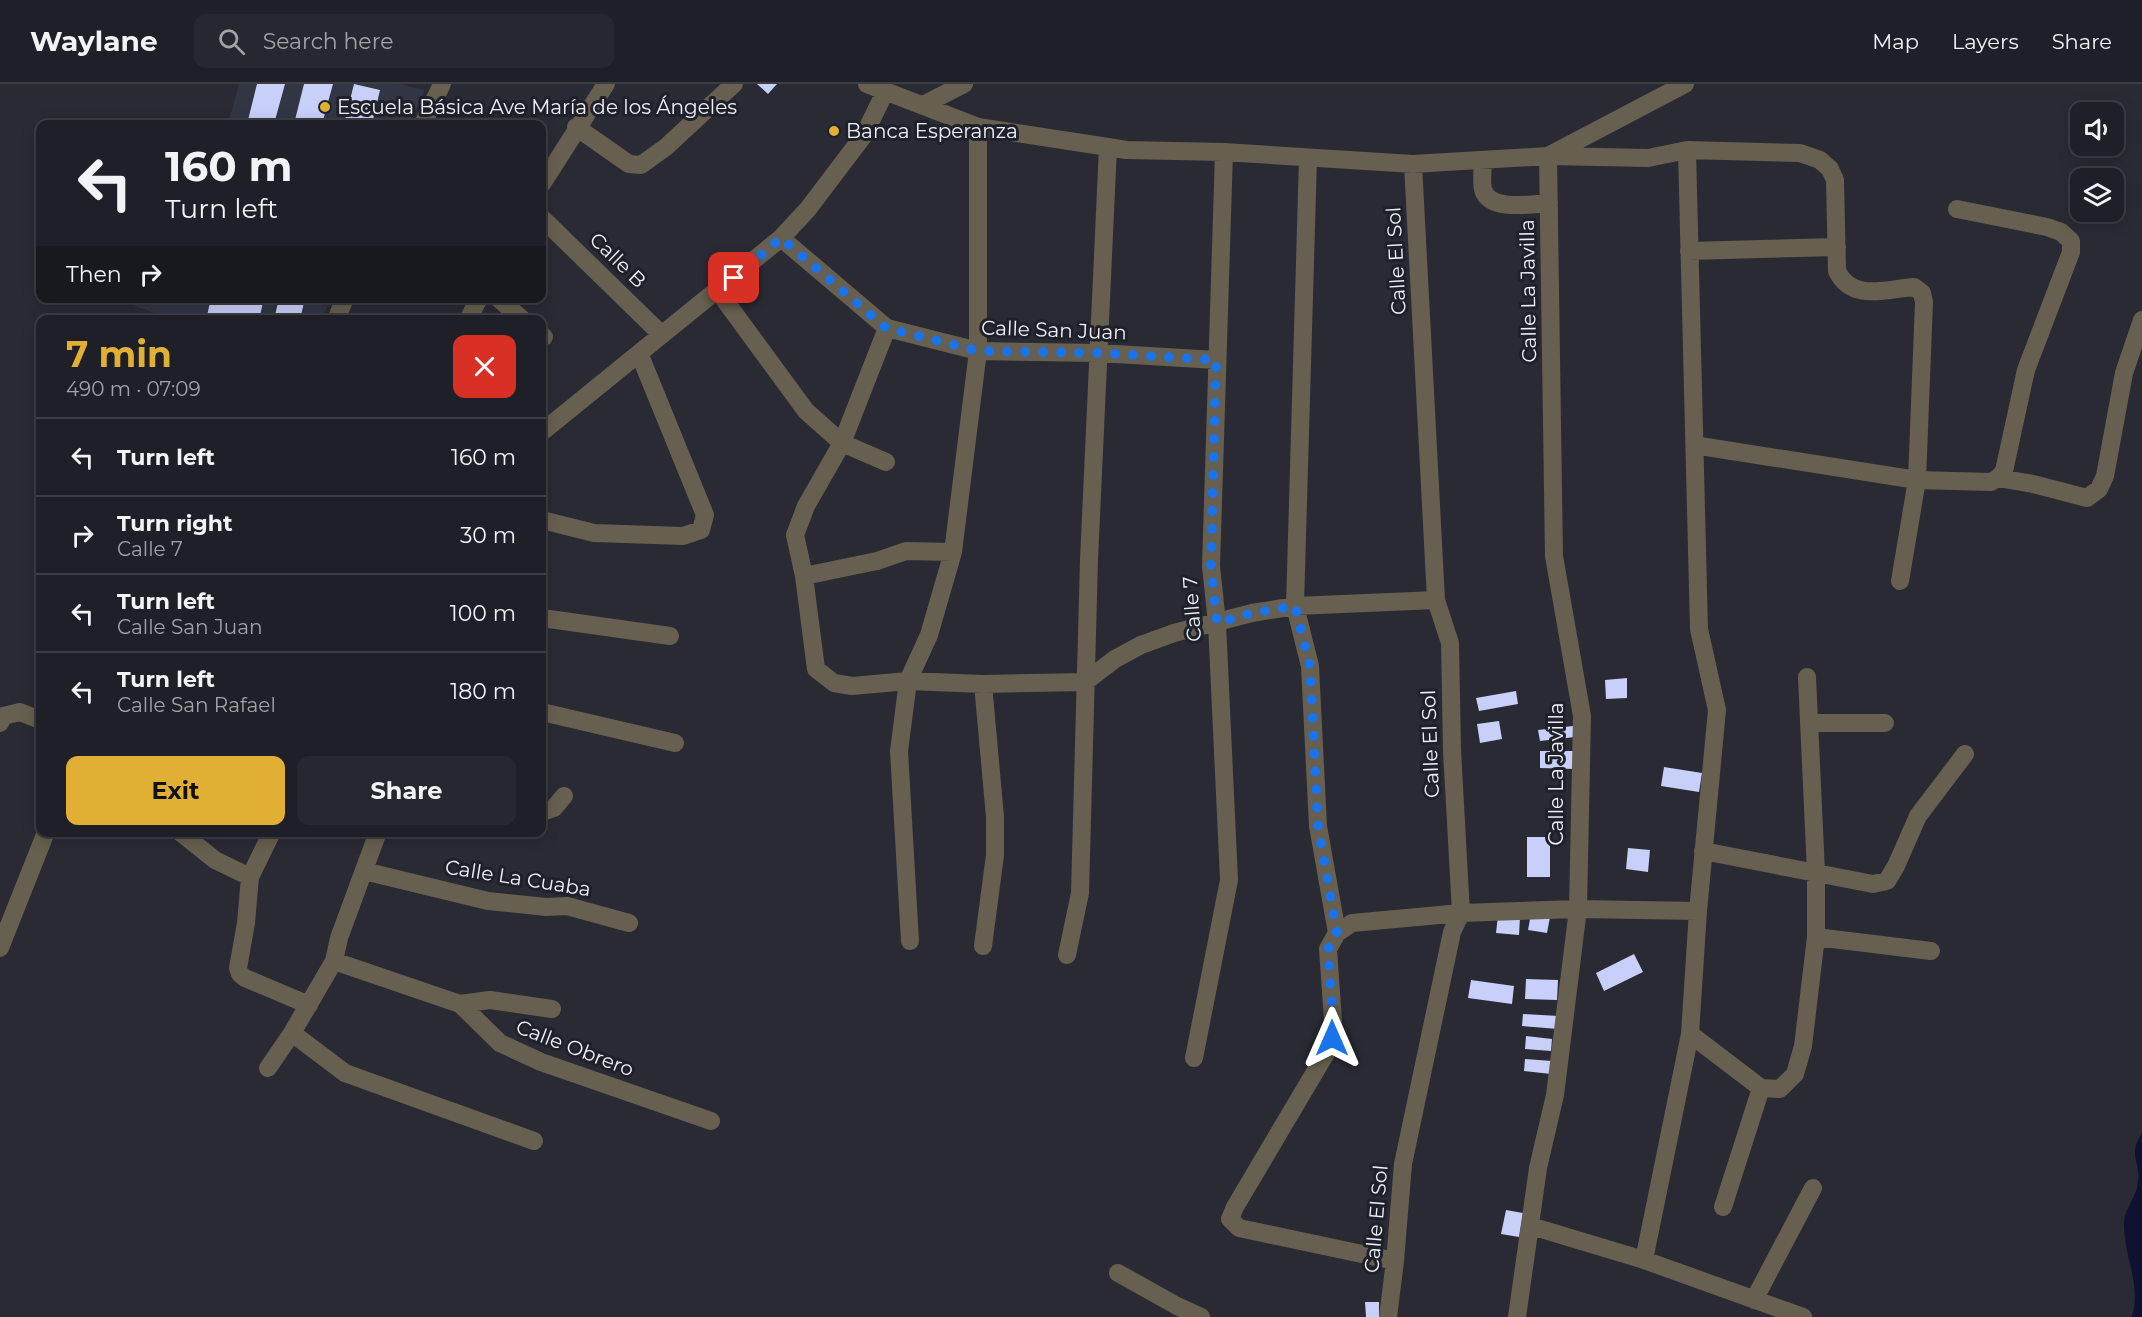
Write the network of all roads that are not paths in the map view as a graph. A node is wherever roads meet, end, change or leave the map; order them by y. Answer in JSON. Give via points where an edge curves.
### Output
{"nodes":[{"id":1,"x":442,"y":84,"type":"edge"},
{"id":2,"x":606,"y":84,"type":"edge"},
{"id":3,"x":734,"y":84,"type":"edge"},
{"id":4,"x":867,"y":84,"type":"edge"},
{"id":5,"x":964,"y":84,"type":"edge"},
{"id":6,"x":1685,"y":84,"type":"edge"},
{"id":7,"x":885,"y":92,"type":"junction"},
{"id":8,"x":923,"y":105,"type":"junction"},
{"id":9,"x":425,"y":120,"type":"edge"},
{"id":10,"x":576,"y":127,"type":"junction"},
{"id":11,"x":978,"y":127,"type":"junction"},
{"id":12,"x":1108,"y":147,"type":"junction"},
{"id":13,"x":1687,"y":150,"type":"junction"},
{"id":14,"x":1224,"y":152,"type":"junction"},
{"id":15,"x":1548,"y":156,"type":"junction"},
{"id":16,"x":1308,"y":158,"type":"junction"},
{"id":17,"x":1483,"y":160,"type":"junction"},
{"id":18,"x":1413,"y":164,"type":"junction"},
{"id":19,"x":546,"y":177,"type":"edge"},
{"id":20,"x":1549,"y":203,"type":"junction"},
{"id":21,"x":1957,"y":209,"type":"dead end"},
{"id":22,"x":546,"y":222,"type":"edge"},
{"id":23,"x":781,"y":238,"type":"junction"},
{"id":24,"x":1837,"y":247,"type":"junction"},
{"id":25,"x":1689,"y":251,"type":"junction"},
{"id":26,"x":718,"y":291,"type":"junction"},
{"id":27,"x":504,"y":303,"type":"edge"},
{"id":28,"x":517,"y":315,"type":"edge"},
{"id":29,"x":2142,"y":320,"type":"edge"},
{"id":30,"x":886,"y":328,"type":"junction"},
{"id":31,"x":662,"y":335,"type":"junction"},
{"id":32,"x":978,"y":351,"type":"junction"},
{"id":33,"x":639,"y":353,"type":"junction"},
{"id":34,"x":1099,"y":353,"type":"junction"},
{"id":35,"x":1216,"y":360,"type":"junction"},
{"id":36,"x":546,"y":429,"type":"edge"},
{"id":37,"x":842,"y":442,"type":"junction"},
{"id":38,"x":1696,"y":443,"type":"junction"},
{"id":39,"x":886,"y":462,"type":"dead end"},
{"id":40,"x":1998,"y":478,"type":"junction"},
{"id":41,"x":1917,"y":480,"type":"junction"},
{"id":42,"x":546,"y":521,"type":"edge"},
{"id":43,"x":953,"y":552,"type":"junction"},
{"id":44,"x":804,"y":576,"type":"junction"},
{"id":45,"x":1900,"y":581,"type":"dead end"},
{"id":46,"x":1436,"y":600,"type":"junction"},
{"id":47,"x":1295,"y":606,"type":"junction"},
{"id":48,"x":546,"y":619,"type":"edge"},
{"id":49,"x":1217,"y":623,"type":"junction"},
{"id":50,"x":670,"y":636,"type":"dead end"},
{"id":51,"x":1807,"y":677,"type":"dead end"},
{"id":52,"x":908,"y":681,"type":"junction"},
{"id":53,"x":1085,"y":682,"type":"junction"},
{"id":54,"x":983,"y":684,"type":"junction"},
{"id":55,"x":546,"y":713,"type":"edge"},
{"id":56,"x":36,"y":718,"type":"edge"},
{"id":57,"x":0,"y":723,"type":"edge"},
{"id":58,"x":1809,"y":723,"type":"junction"},
{"id":59,"x":1885,"y":723,"type":"dead end"},
{"id":60,"x":675,"y":744,"type":"dead end"},
{"id":61,"x":1965,"y":754,"type":"dead end"},
{"id":62,"x":564,"y":796,"type":"dead end"},
{"id":63,"x":546,"y":811,"type":"edge"},
{"id":64,"x":44,"y":837,"type":"edge"},
{"id":65,"x":186,"y":837,"type":"edge"},
{"id":66,"x":270,"y":837,"type":"edge"},
{"id":67,"x":376,"y":837,"type":"edge"},
{"id":68,"x":1703,"y":852,"type":"junction"},
{"id":69,"x":364,"y":871,"type":"junction"},
{"id":70,"x":1816,"y":872,"type":"junction"},
{"id":71,"x":250,"y":877,"type":"junction"},
{"id":72,"x":1578,"y":909,"type":"junction"},
{"id":73,"x":1698,"y":910,"type":"junction"},
{"id":74,"x":1461,"y":913,"type":"junction"},
{"id":75,"x":629,"y":923,"type":"dead end"},
{"id":76,"x":1337,"y":933,"type":"junction"},
{"id":77,"x":1816,"y":937,"type":"junction"},
{"id":78,"x":909,"y":941,"type":"dead end"},
{"id":79,"x":983,"y":946,"type":"dead end"},
{"id":80,"x":0,"y":948,"type":"edge"},
{"id":81,"x":1931,"y":951,"type":"dead end"},
{"id":82,"x":1067,"y":955,"type":"dead end"},
{"id":83,"x":334,"y":961,"type":"junction"},
{"id":84,"x":460,"y":1004,"type":"junction"},
{"id":85,"x":309,"y":1005,"type":"junction"},
{"id":86,"x":552,"y":1009,"type":"dead end"},
{"id":87,"x":292,"y":1033,"type":"junction"},
{"id":88,"x":1690,"y":1034,"type":"junction"},
{"id":89,"x":1194,"y":1058,"type":"dead end"},
{"id":90,"x":268,"y":1068,"type":"dead end"},
{"id":91,"x":1761,"y":1088,"type":"junction"},
{"id":92,"x":711,"y":1121,"type":"dead end"},
{"id":93,"x":534,"y":1141,"type":"dead end"},
{"id":94,"x":1813,"y":1188,"type":"dead end"},
{"id":95,"x":1723,"y":1207,"type":"dead end"},
{"id":96,"x":1531,"y":1226,"type":"junction"},
{"id":97,"x":1644,"y":1260,"type":"junction"},
{"id":98,"x":1395,"y":1261,"type":"junction"},
{"id":99,"x":1118,"y":1273,"type":"dead end"},
{"id":100,"x":1754,"y":1300,"type":"junction"},
{"id":101,"x":1201,"y":1317,"type":"edge"},
{"id":102,"x":1388,"y":1317,"type":"edge"},
{"id":103,"x":1517,"y":1317,"type":"edge"},
{"id":104,"x":1803,"y":1317,"type":"edge"}],
"edges":[{"from":1,"to":9,"type":"street"},
{"from":2,"to":10,"type":"street"},
{"from":3,"to":10,"type":"street","via":[[641,165],[629,164]]},
{"from":4,"to":7,"type":"street"},
{"from":5,"to":8,"type":"street"},
{"from":6,"to":15,"type":"street"},
{"from":7,"to":8,"type":"street"},
{"from":7,"to":23,"type":"street","via":[[864,135]]},
{"from":8,"to":11,"type":"street"},
{"from":10,"to":19,"type":"street"},
{"from":11,"to":12,"type":"street"},
{"from":11,"to":32,"type":"street"},
{"from":12,"to":14,"type":"street"},
{"from":12,"to":34,"type":"street"},
{"from":13,"to":15,"type":"street","via":[[1648,158]]},
{"from":13,"to":24,"type":"street","via":[[1800,153],[1820,160],[1835,180]]},
{"from":13,"to":25,"type":"street"},
{"from":14,"to":16,"type":"street"},
{"from":14,"to":35,"type":"street","name":"Calle 7"},
{"from":15,"to":17,"type":"street"},
{"from":15,"to":20,"type":"street","name":"Calle La Javilla"},
{"from":16,"to":18,"type":"street"},
{"from":16,"to":47,"type":"street"},
{"from":17,"to":18,"type":"street"},
{"from":17,"to":20,"type":"street","via":[[1483,190],[1488,198],[1506,206]]},
{"from":18,"to":46,"type":"street","name":"Calle El Sol"},
{"from":20,"to":72,"type":"street","name":"Calle La Javilla","via":[[1554,556],[1582,716]]},
{"from":21,"to":40,"type":"street","via":[[2047,227],[2071,241],[2071,252],[2026,370],[2004,471]]},
{"from":22,"to":31,"type":"street","name":"Calle B"},
{"from":23,"to":26,"type":"street"},
{"from":23,"to":30,"type":"street","name":"Calle San Juan"},
{"from":24,"to":25,"type":"street"},
{"from":24,"to":41,"type":"street","via":[[1837,271],[1850,289],[1860,292],[1914,287],[1922,293]]},
{"from":25,"to":38,"type":"street"},
{"from":26,"to":31,"type":"street"},
{"from":26,"to":37,"type":"street","via":[[806,411]]},
{"from":27,"to":28,"type":"street"},
{"from":29,"to":40,"type":"street","via":[[2124,373],[2105,476],[2099,489],[2087,498]]},
{"from":30,"to":32,"type":"street","name":"Calle San Juan"},
{"from":30,"to":37,"type":"street"},
{"from":31,"to":33,"type":"street"},
{"from":32,"to":34,"type":"street","name":"Calle San Juan"},
{"from":32,"to":43,"type":"street"},
{"from":33,"to":36,"type":"street"},
{"from":33,"to":42,"type":"street","via":[[705,515],[701,530],[683,536],[594,532]]},
{"from":34,"to":35,"type":"street","name":"Calle San Juan"},
{"from":34,"to":53,"type":"street"},
{"from":35,"to":49,"type":"street","name":"Calle 7","via":[[1211,566]]},
{"from":37,"to":39,"type":"street"},
{"from":37,"to":44,"type":"street","via":[[806,506],[795,535]]},
{"from":38,"to":41,"type":"street"},
{"from":38,"to":68,"type":"street","via":[[1699,629],[1717,710]]},
{"from":40,"to":41,"type":"street","via":[[1991,482]]},
{"from":41,"to":45,"type":"street"},
{"from":43,"to":44,"type":"street","via":[[906,551]]},
{"from":43,"to":52,"type":"street","via":[[929,635]]},
{"from":44,"to":52,"type":"street","via":[[816,669],[834,683],[852,686]]},
{"from":46,"to":47,"type":"street"},
{"from":46,"to":74,"type":"street","name":"Calle El Sol","via":[[1450,643]]},
{"from":47,"to":49,"type":"street"},
{"from":47,"to":76,"type":"street","via":[[1310,666],[1318,826]]},
{"from":48,"to":50,"type":"street"},
{"from":49,"to":53,"type":"street","via":[[1141,645]]},
{"from":49,"to":89,"type":"street","name":"Calle 7","via":[[1229,880]]},
{"from":51,"to":58,"type":"street"},
{"from":52,"to":54,"type":"street"},
{"from":52,"to":78,"type":"street","via":[[899,751]]},
{"from":53,"to":54,"type":"street"},
{"from":53,"to":82,"type":"street","via":[[1080,893]]},
{"from":54,"to":79,"type":"street","via":[[995,855]]},
{"from":55,"to":60,"type":"street"},
{"from":56,"to":57,"type":"street","via":[[20,712],[3,716]]},
{"from":58,"to":59,"type":"street"},
{"from":58,"to":70,"type":"street"},
{"from":61,"to":70,"type":"street","via":[[1918,816],[1887,881],[1873,884]]},
{"from":62,"to":63,"type":"street"},
{"from":64,"to":80,"type":"street"},
{"from":65,"to":71,"type":"street","via":[[215,860]]},
{"from":66,"to":71,"type":"street"},
{"from":67,"to":69,"type":"street"},
{"from":68,"to":70,"type":"street"},
{"from":68,"to":73,"type":"street"},
{"from":69,"to":75,"type":"street","name":"Calle La Cuaba","via":[[488,901],[567,906]]},
{"from":69,"to":83,"type":"street"},
{"from":70,"to":77,"type":"street"},
{"from":71,"to":85,"type":"street","via":[[240,974]]},
{"from":72,"to":73,"type":"street"},
{"from":72,"to":74,"type":"street"},
{"from":72,"to":96,"type":"street","name":"Calle La Javilla","via":[[1555,1095],[1538,1168]]},
{"from":73,"to":88,"type":"street"},
{"from":74,"to":76,"type":"street","via":[[1352,923]]},
{"from":74,"to":98,"type":"street","name":"Calle El Sol","via":[[1452,932],[1403,1164]]},
{"from":76,"to":98,"type":"street","via":[[1328,949],[1332,1038],[1230,1219],[1239,1228]]},
{"from":77,"to":81,"type":"street"},
{"from":77,"to":91,"type":"street","via":[[1803,1046],[1795,1074],[1780,1089]]},
{"from":83,"to":84,"type":"street","name":"Calle Obrero"},
{"from":83,"to":85,"type":"street"},
{"from":84,"to":86,"type":"street","via":[[490,1000]]},
{"from":84,"to":92,"type":"street","name":"Calle Obrero","via":[[500,1043],[520,1053]]},
{"from":85,"to":87,"type":"street"},
{"from":87,"to":90,"type":"street"},
{"from":87,"to":93,"type":"street","via":[[345,1073]]},
{"from":88,"to":91,"type":"street"},
{"from":88,"to":97,"type":"street"},
{"from":91,"to":95,"type":"street"},
{"from":94,"to":100,"type":"street"},
{"from":96,"to":97,"type":"street"},
{"from":96,"to":103,"type":"street","name":"Calle La Javilla"},
{"from":97,"to":100,"type":"street"},
{"from":98,"to":102,"type":"street","name":"Calle El Sol"},
{"from":99,"to":101,"type":"street"},
{"from":100,"to":104,"type":"street"}]}
